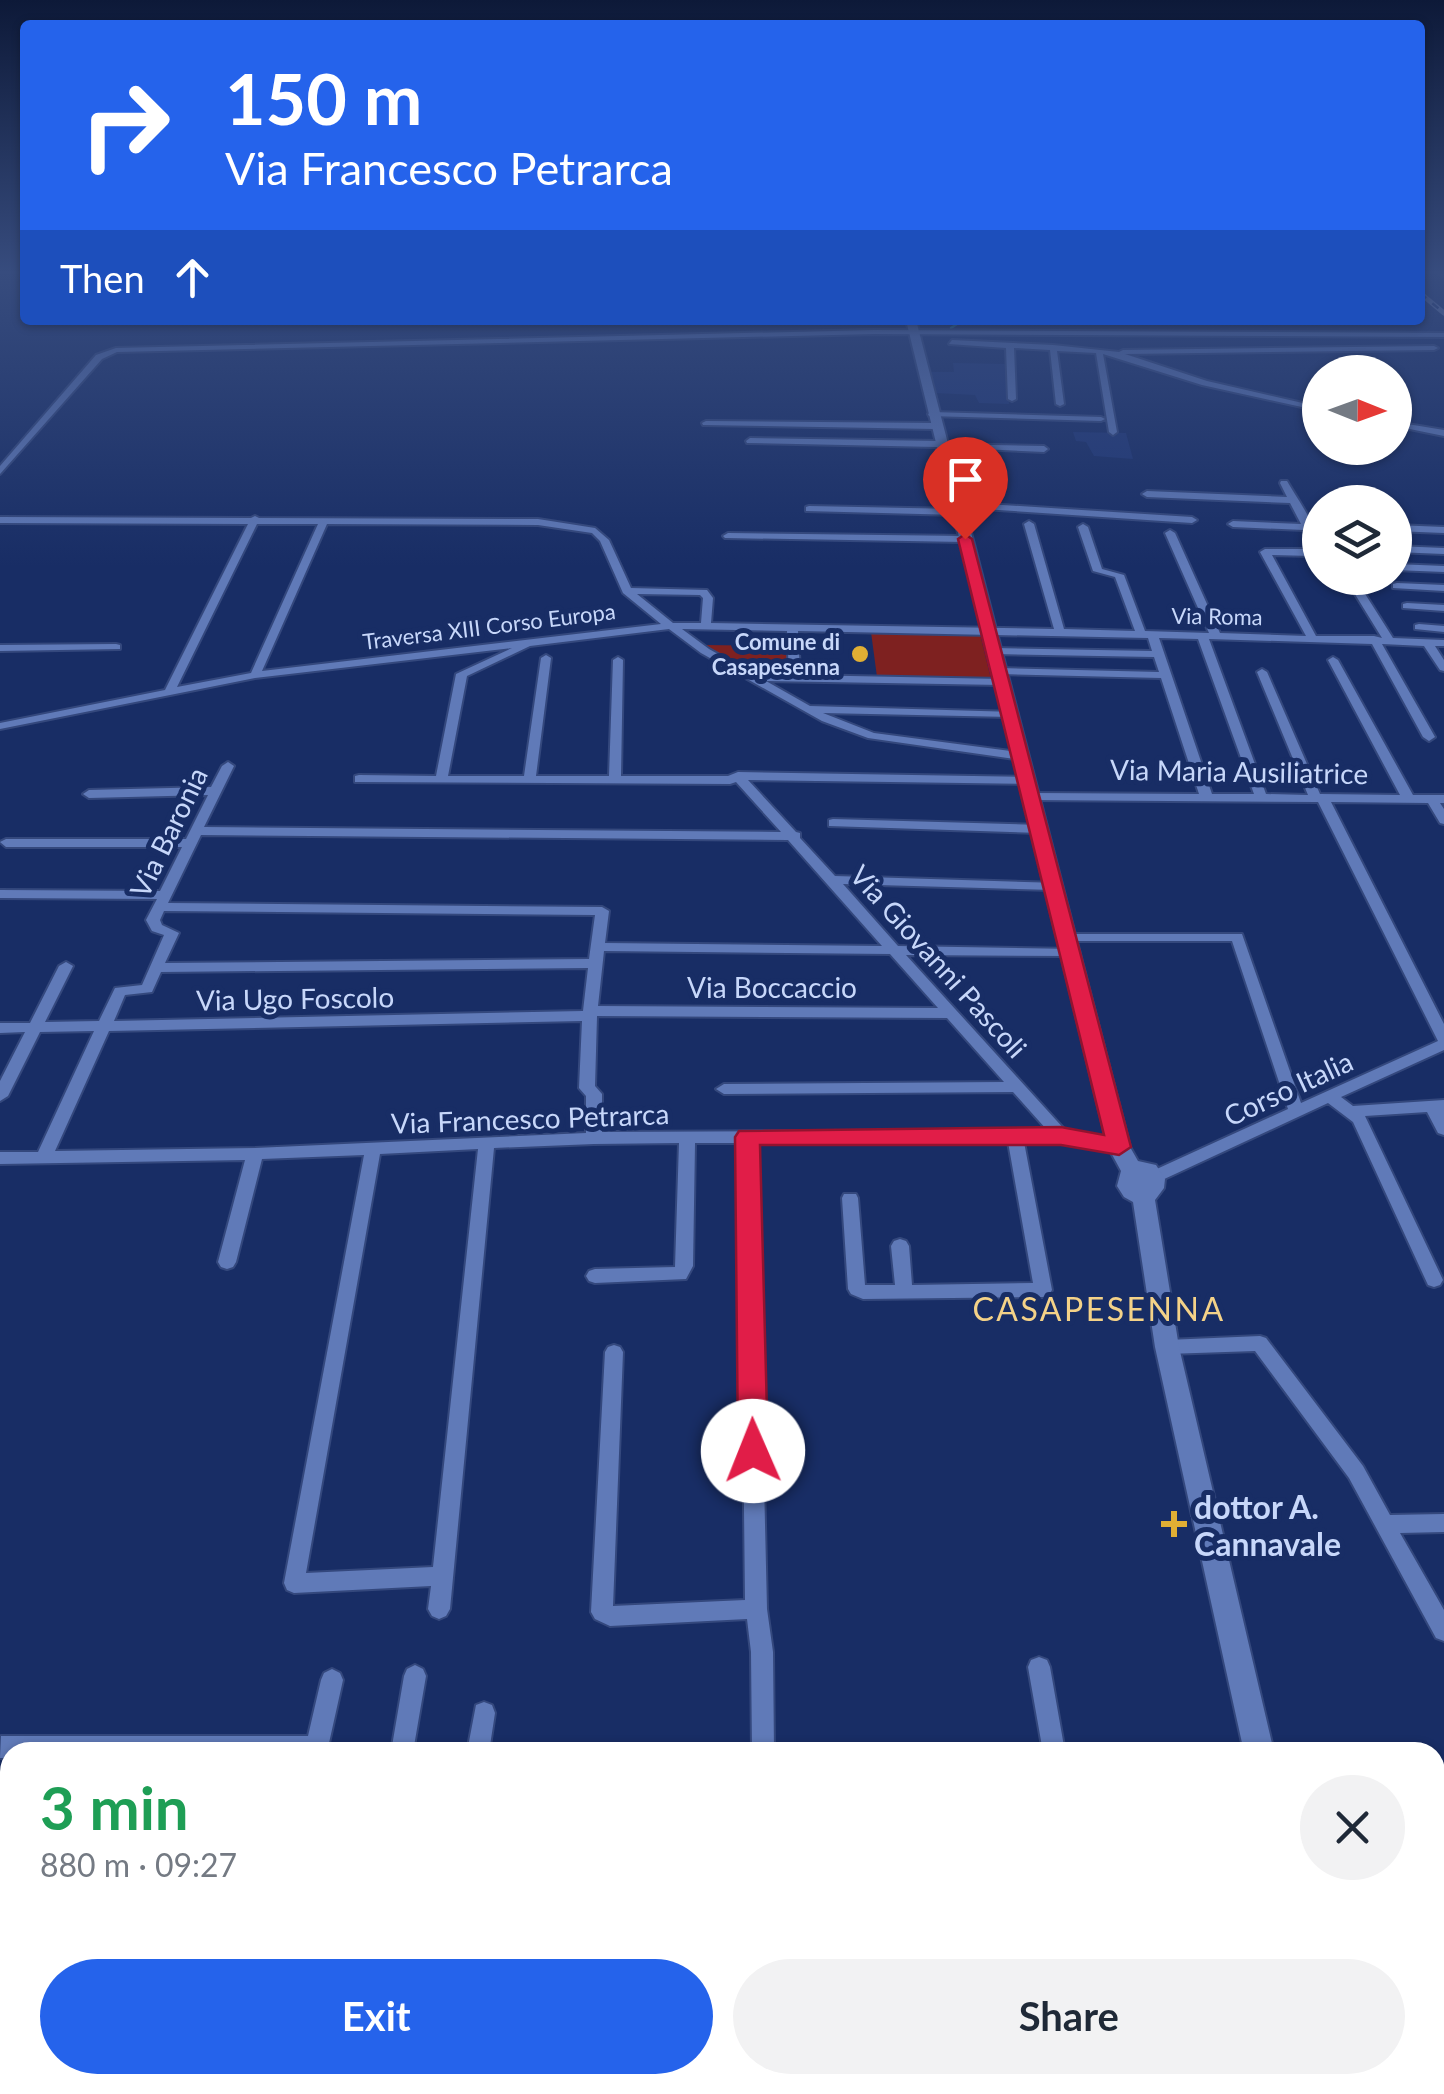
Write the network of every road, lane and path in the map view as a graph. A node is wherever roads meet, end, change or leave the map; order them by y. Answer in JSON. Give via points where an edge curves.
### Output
{"nodes":[{"id":1,"x":85,"y":372,"type":"edge"},
{"id":2,"x":923,"y":372,"type":"edge"},
{"id":3,"x":1011,"y":372,"type":"edge"},
{"id":4,"x":1056,"y":372,"type":"edge"},
{"id":5,"x":1103,"y":372,"type":"edge"},
{"id":6,"x":1171,"y":372,"type":"edge"},
{"id":7,"x":1012,"y":399,"type":"dead end"},
{"id":8,"x":1060,"y":404,"type":"dead end"},
{"id":9,"x":1302,"y":405,"type":"edge"},
{"id":10,"x":1101,"y":419,"type":"dead end"},
{"id":11,"x":934,"y":420,"type":"junction"},
{"id":12,"x":706,"y":422,"type":"dead end"},
{"id":13,"x":1412,"y":427,"type":"edge"},
{"id":14,"x":1113,"y":432,"type":"dead end"},
{"id":15,"x":1444,"y":433,"type":"edge"},
{"id":16,"x":750,"y":441,"type":"dead end"},
{"id":17,"x":941,"y":445,"type":"junction"},
{"id":18,"x":1044,"y":448,"type":"dead end"},
{"id":19,"x":0,"y":471,"type":"edge"},
{"id":20,"x":1284,"y":483,"type":"dead end"},
{"id":21,"x":1147,"y":494,"type":"dead end"},
{"id":22,"x":1293,"y":500,"type":"junction"},
{"id":23,"x":957,"y":508,"type":"junction"},
{"id":24,"x":809,"y":509,"type":"dead end"},
{"id":25,"x":1302,"y":516,"type":"edge"},
{"id":26,"x":256,"y":519,"type":"junction"},
{"id":27,"x":0,"y":520,"type":"edge"},
{"id":28,"x":324,"y":520,"type":"junction"},
{"id":29,"x":1192,"y":520,"type":"dead end"},
{"id":30,"x":1029,"y":524,"type":"dead end"},
{"id":31,"x":1233,"y":524,"type":"dead end"},
{"id":32,"x":1083,"y":527,"type":"dead end"},
{"id":33,"x":1302,"y":527,"type":"edge"},
{"id":34,"x":1412,"y":529,"type":"edge"},
{"id":35,"x":1444,"y":530,"type":"edge"},
{"id":36,"x":1170,"y":533,"type":"dead end"},
{"id":37,"x":728,"y":536,"type":"dead end"},
{"id":38,"x":965,"y":539,"type":"junction"},
{"id":39,"x":1412,"y":550,"type":"edge"},
{"id":40,"x":1302,"y":552,"type":"edge"},
{"id":41,"x":1444,"y":552,"type":"edge"},
{"id":42,"x":1412,"y":568,"type":"edge"},
{"id":43,"x":1444,"y":569,"type":"edge"},
{"id":44,"x":1412,"y":587,"type":"edge"},
{"id":45,"x":1444,"y":588,"type":"edge"},
{"id":46,"x":627,"y":590,"type":"junction"},
{"id":47,"x":1361,"y":595,"type":"edge"},
{"id":48,"x":1407,"y":606,"type":"dead end"},
{"id":49,"x":1444,"y":608,"type":"edge"},
{"id":50,"x":706,"y":625,"type":"junction"},
{"id":51,"x":670,"y":626,"type":"junction"},
{"id":52,"x":792,"y":626,"type":"junction"},
{"id":53,"x":1419,"y":627,"type":"dead end"},
{"id":54,"x":1444,"y":629,"type":"edge"},
{"id":55,"x":989,"y":630,"type":"junction"},
{"id":56,"x":1060,"y":632,"type":"junction"},
{"id":57,"x":1146,"y":634,"type":"junction"},
{"id":58,"x":1202,"y":636,"type":"junction"},
{"id":59,"x":1216,"y":636,"type":"junction"},
{"id":60,"x":1312,"y":638,"type":"junction"},
{"id":61,"x":1374,"y":639,"type":"junction"},
{"id":62,"x":1388,"y":639,"type":"junction"},
{"id":63,"x":538,"y":640,"type":"junction"},
{"id":64,"x":1427,"y":642,"type":"junction"},
{"id":65,"x":1444,"y":643,"type":"edge"},
{"id":66,"x":0,"y":648,"type":"edge"},
{"id":67,"x":116,"y":648,"type":"dead end"},
{"id":68,"x":994,"y":650,"type":"junction"},
{"id":69,"x":1158,"y":654,"type":"junction"},
{"id":70,"x":546,"y":658,"type":"dead end"},
{"id":71,"x":618,"y":660,"type":"dead end"},
{"id":72,"x":1333,"y":660,"type":"dead end"},
{"id":73,"x":1444,"y":668,"type":"edge"},
{"id":74,"x":1262,"y":672,"type":"dead end"},
{"id":75,"x":1164,"y":675,"type":"junction"},
{"id":76,"x":256,"y":676,"type":"junction"},
{"id":77,"x":1001,"y":676,"type":"junction"},
{"id":78,"x":747,"y":677,"type":"junction"},
{"id":79,"x":795,"y":678,"type":"junction"},
{"id":80,"x":170,"y":691,"type":"junction"},
{"id":81,"x":806,"y":709,"type":"junction"},
{"id":82,"x":1011,"y":714,"type":"junction"},
{"id":83,"x":0,"y":726,"type":"edge"},
{"id":84,"x":1429,"y":736,"type":"dead end"},
{"id":85,"x":1022,"y":756,"type":"junction"},
{"id":86,"x":228,"y":766,"type":"dead end"},
{"id":87,"x":738,"y":776,"type":"junction"},
{"id":88,"x":441,"y":779,"type":"junction"},
{"id":89,"x":359,"y":780,"type":"dead end"},
{"id":90,"x":529,"y":780,"type":"junction"},
{"id":91,"x":615,"y":780,"type":"junction"},
{"id":92,"x":1031,"y":788,"type":"junction"},
{"id":93,"x":216,"y":791,"type":"junction"},
{"id":94,"x":89,"y":794,"type":"dead end"},
{"id":95,"x":1206,"y":796,"type":"junction"},
{"id":96,"x":1260,"y":796,"type":"junction"},
{"id":97,"x":1318,"y":797,"type":"junction"},
{"id":98,"x":1408,"y":798,"type":"junction"},
{"id":99,"x":1437,"y":799,"type":"edge"},
{"id":100,"x":1444,"y":820,"type":"edge"},
{"id":101,"x":833,"y":823,"type":"dead end"},
{"id":102,"x":1041,"y":829,"type":"junction"},
{"id":103,"x":795,"y":836,"type":"junction"},
{"id":104,"x":193,"y":837,"type":"junction"},
{"id":105,"x":6,"y":842,"type":"dead end"},
{"id":106,"x":833,"y":880,"type":"junction"},
{"id":107,"x":1054,"y":886,"type":"junction"},
{"id":108,"x":0,"y":894,"type":"edge"},
{"id":109,"x":160,"y":901,"type":"junction"},
{"id":110,"x":1068,"y":944,"type":"junction"},
{"id":111,"x":896,"y":950,"type":"junction"},
{"id":112,"x":597,"y":955,"type":"junction"},
{"id":113,"x":66,"y":966,"type":"dead end"},
{"id":114,"x":158,"y":968,"type":"junction"},
{"id":115,"x":590,"y":1013,"type":"junction"},
{"id":116,"x":953,"y":1013,"type":"junction"},
{"id":117,"x":104,"y":1026,"type":"junction"},
{"id":118,"x":0,"y":1028,"type":"edge"},
{"id":119,"x":34,"y":1028,"type":"junction"},
{"id":120,"x":1444,"y":1042,"type":"edge"},
{"id":121,"x":1017,"y":1087,"type":"junction"},
{"id":122,"x":724,"y":1089,"type":"dead end"},
{"id":123,"x":0,"y":1096,"type":"edge"},
{"id":124,"x":1330,"y":1096,"type":"junction"},
{"id":125,"x":1438,"y":1106,"type":"edge"},
{"id":126,"x":1296,"y":1111,"type":"junction"},
{"id":127,"x":1350,"y":1112,"type":"junction"},
{"id":128,"x":1444,"y":1128,"type":"edge"},
{"id":129,"x":1061,"y":1136,"type":"junction"},
{"id":130,"x":748,"y":1137,"type":"junction"},
{"id":131,"x":1014,"y":1137,"type":"junction"},
{"id":132,"x":594,"y":1138,"type":"junction"},
{"id":133,"x":688,"y":1139,"type":"junction"},
{"id":134,"x":487,"y":1143,"type":"junction"},
{"id":135,"x":1119,"y":1147,"type":"junction"},
{"id":136,"x":373,"y":1148,"type":"junction"},
{"id":137,"x":254,"y":1154,"type":"junction"},
{"id":138,"x":0,"y":1158,"type":"edge"},
{"id":139,"x":43,"y":1159,"type":"junction"},
{"id":140,"x":1143,"y":1181,"type":"junction"},
{"id":141,"x":850,"y":1198,"type":"dead end"},
{"id":142,"x":900,"y":1246,"type":"dead end"},
{"id":143,"x":227,"y":1262,"type":"dead end"},
{"id":144,"x":595,"y":1276,"type":"dead end"},
{"id":145,"x":1434,"y":1280,"type":"dead end"},
{"id":146,"x":904,"y":1292,"type":"junction"},
{"id":147,"x":1167,"y":1347,"type":"junction"},
{"id":148,"x":614,"y":1352,"type":"dead end"},
{"id":149,"x":1444,"y":1523,"type":"edge"},
{"id":150,"x":1385,"y":1524,"type":"junction"},
{"id":151,"x":442,"y":1576,"type":"junction"},
{"id":152,"x":756,"y":1608,"type":"junction"},
{"id":153,"x":439,"y":1609,"type":"dead end"},
{"id":154,"x":1444,"y":1631,"type":"edge"},
{"id":155,"x":1039,"y":1667,"type":"dead end"},
{"id":156,"x":416,"y":1676,"type":"dead end"},
{"id":157,"x":332,"y":1680,"type":"dead end"},
{"id":158,"x":484,"y":1712,"type":"dead end"},
{"id":159,"x":319,"y":1742,"type":"edge"},
{"id":160,"x":404,"y":1742,"type":"edge"},
{"id":161,"x":480,"y":1742,"type":"edge"},
{"id":162,"x":764,"y":1742,"type":"edge"},
{"id":163,"x":1052,"y":1742,"type":"edge"},
{"id":164,"x":1257,"y":1742,"type":"edge"}],
"edges":[{"from":1,"to":19,"type":"street"},
{"from":2,"to":11,"type":"street"},
{"from":3,"to":7,"type":"street"},
{"from":4,"to":8,"type":"street"},
{"from":5,"to":14,"type":"street"},
{"from":6,"to":9,"type":"street"},
{"from":10,"to":11,"type":"street"},
{"from":11,"to":12,"type":"street"},
{"from":11,"to":17,"type":"street"},
{"from":13,"to":15,"type":"street"},
{"from":16,"to":17,"type":"street"},
{"from":17,"to":18,"type":"street"},
{"from":17,"to":23,"type":"street"},
{"from":20,"to":22,"type":"street"},
{"from":21,"to":22,"type":"street"},
{"from":22,"to":25,"type":"street"},
{"from":23,"to":24,"type":"street"},
{"from":23,"to":29,"type":"street"},
{"from":23,"to":38,"type":"street"},
{"from":26,"to":27,"type":"street"},
{"from":26,"to":28,"type":"street"},
{"from":26,"to":80,"type":"street"},
{"from":28,"to":46,"type":"street","via":[[538,522],[596,531]]},
{"from":28,"to":76,"type":"street"},
{"from":30,"to":56,"type":"street"},
{"from":31,"to":33,"type":"street"},
{"from":32,"to":57,"type":"street","via":[[1098,571],[1119,575]]},
{"from":34,"to":35,"type":"street"},
{"from":36,"to":59,"type":"street"},
{"from":37,"to":38,"type":"street"},
{"from":38,"to":55,"type":"street"},
{"from":39,"to":41,"type":"street"},
{"from":40,"to":60,"type":"street","via":[[1266,552]]},
{"from":42,"to":43,"type":"street"},
{"from":44,"to":45,"type":"street"},
{"from":46,"to":50,"type":"street","via":[[703,592]]},
{"from":46,"to":51,"type":"street"},
{"from":47,"to":62,"type":"street"},
{"from":48,"to":49,"type":"street"},
{"from":50,"to":51,"type":"street","name":"Traversa XIII Corso Europa"},
{"from":50,"to":52,"type":"street","name":"Traversa XIII Corso Europa"},
{"from":51,"to":63,"type":"street","name":"Traversa XIII Corso Europa"},
{"from":51,"to":78,"type":"street"},
{"from":52,"to":55,"type":"street","name":"Traversa XIII Corso Europa"},
{"from":52,"to":79,"type":"street"},
{"from":53,"to":54,"type":"street"},
{"from":55,"to":56,"type":"street","name":"Via Roma"},
{"from":55,"to":68,"type":"street"},
{"from":56,"to":57,"type":"street","name":"Via Roma"},
{"from":57,"to":58,"type":"street","name":"Via Roma"},
{"from":57,"to":69,"type":"street"},
{"from":58,"to":59,"type":"street","name":"Via Roma"},
{"from":58,"to":96,"type":"street"},
{"from":59,"to":60,"type":"street","name":"Via Roma"},
{"from":60,"to":61,"type":"street","name":"Via Roma"},
{"from":61,"to":62,"type":"street","name":"Via Roma"},
{"from":61,"to":84,"type":"street"},
{"from":62,"to":64,"type":"street","name":"Via Roma"},
{"from":63,"to":76,"type":"street","name":"Traversa XIII Corso Europa"},
{"from":63,"to":88,"type":"street","via":[[462,674]]},
{"from":64,"to":65,"type":"street","name":"Via Roma"},
{"from":64,"to":73,"type":"street"},
{"from":66,"to":67,"type":"street"},
{"from":68,"to":69,"type":"street"},
{"from":68,"to":77,"type":"street"},
{"from":69,"to":75,"type":"street"},
{"from":70,"to":90,"type":"street"},
{"from":71,"to":91,"type":"street"},
{"from":72,"to":98,"type":"street"},
{"from":74,"to":97,"type":"street"},
{"from":75,"to":77,"type":"street"},
{"from":75,"to":95,"type":"street"},
{"from":76,"to":80,"type":"street","name":"Traversa XIII Corso Europa"},
{"from":77,"to":79,"type":"street"},
{"from":77,"to":82,"type":"street"},
{"from":78,"to":79,"type":"street"},
{"from":78,"to":81,"type":"street"},
{"from":80,"to":83,"type":"street","name":"Traversa XIII Corso Europa"},
{"from":81,"to":82,"type":"street"},
{"from":81,"to":85,"type":"street","via":[[872,736]]},
{"from":82,"to":85,"type":"street"},
{"from":85,"to":92,"type":"street"},
{"from":86,"to":93,"type":"street","name":"Via Baronia"},
{"from":87,"to":91,"type":"street","name":"Via Maria Ausiliatrice"},
{"from":87,"to":92,"type":"street","name":"Via Maria Ausiliatrice"},
{"from":87,"to":103,"type":"street","name":"Via Giovanni Pascoli"},
{"from":88,"to":89,"type":"street","name":"Via Maria Ausiliatrice"},
{"from":88,"to":90,"type":"street","name":"Via Maria Ausiliatrice"},
{"from":90,"to":91,"type":"street","name":"Via Maria Ausiliatrice"},
{"from":92,"to":95,"type":"street","name":"Via Maria Ausiliatrice"},
{"from":92,"to":102,"type":"street"},
{"from":93,"to":94,"type":"street"},
{"from":93,"to":104,"type":"street","name":"Via Baronia"},
{"from":95,"to":96,"type":"street","name":"Via Maria Ausiliatrice"},
{"from":96,"to":97,"type":"street","name":"Via Maria Ausiliatrice"},
{"from":97,"to":98,"type":"street","name":"Via Maria Ausiliatrice"},
{"from":97,"to":120,"type":"street"},
{"from":98,"to":99,"type":"street","name":"Via Maria Ausiliatrice"},
{"from":99,"to":100,"type":"street"},
{"from":101,"to":102,"type":"street"},
{"from":102,"to":107,"type":"street"},
{"from":103,"to":104,"type":"street"},
{"from":103,"to":106,"type":"street","name":"Via Giovanni Pascoli"},
{"from":104,"to":105,"type":"street"},
{"from":104,"to":109,"type":"street","name":"Via Baronia"},
{"from":106,"to":107,"type":"street"},
{"from":106,"to":111,"type":"street","name":"Via Giovanni Pascoli"},
{"from":107,"to":110,"type":"street"},
{"from":108,"to":109,"type":"street"},
{"from":109,"to":112,"type":"street","via":[[602,911]]},
{"from":109,"to":114,"type":"street","name":"Via Baronia","via":[[153,920],[172,934]]},
{"from":110,"to":111,"type":"street"},
{"from":110,"to":126,"type":"street","via":[[1237,937]]},
{"from":110,"to":135,"type":"street"},
{"from":111,"to":112,"type":"street"},
{"from":111,"to":116,"type":"street","name":"Via Giovanni Pascoli"},
{"from":112,"to":114,"type":"street"},
{"from":112,"to":115,"type":"street"},
{"from":113,"to":119,"type":"street"},
{"from":114,"to":117,"type":"street","via":[[147,989],[120,991]]},
{"from":115,"to":116,"type":"street","name":"Via Boccaccio"},
{"from":115,"to":117,"type":"street","name":"Via Ugo Foscolo"},
{"from":115,"to":132,"type":"street","via":[[587,1088],[594,1094]]},
{"from":116,"to":121,"type":"street","name":"Via Giovanni Pascoli"},
{"from":117,"to":119,"type":"street","name":"Via Ugo Foscolo"},
{"from":117,"to":139,"type":"street"},
{"from":118,"to":119,"type":"street","name":"Via Ugo Foscolo"},
{"from":119,"to":123,"type":"street"},
{"from":120,"to":124,"type":"street","name":"Corso Italia"},
{"from":121,"to":122,"type":"street"},
{"from":121,"to":129,"type":"street","name":"Via Giovanni Pascoli"},
{"from":124,"to":126,"type":"street","name":"Corso Italia"},
{"from":124,"to":127,"type":"street"},
{"from":125,"to":127,"type":"street"},
{"from":125,"to":128,"type":"street"},
{"from":126,"to":140,"type":"street","name":"Corso Italia"},
{"from":127,"to":145,"type":"street"},
{"from":129,"to":131,"type":"street","name":"Via Francesco Petrarca"},
{"from":129,"to":135,"type":"street"},
{"from":130,"to":131,"type":"street","name":"Via Francesco Petrarca"},
{"from":130,"to":133,"type":"street","name":"Via Francesco Petrarca"},
{"from":130,"to":152,"type":"street"},
{"from":131,"to":146,"type":"street","via":[[1043,1290]]},
{"from":132,"to":133,"type":"street","name":"Via Francesco Petrarca"},
{"from":132,"to":134,"type":"street","name":"Via Francesco Petrarca"},
{"from":133,"to":144,"type":"street","via":[[680,1274]]},
{"from":134,"to":136,"type":"street","name":"Via Francesco Petrarca"},
{"from":134,"to":151,"type":"street"},
{"from":135,"to":140,"type":"street"},
{"from":136,"to":137,"type":"street","name":"Via Francesco Petrarca"},
{"from":136,"to":151,"type":"street","via":[[294,1582]]},
{"from":137,"to":139,"type":"street","name":"Via Francesco Petrarca"},
{"from":137,"to":143,"type":"street"},
{"from":138,"to":139,"type":"street","name":"Via Francesco Petrarca"},
{"from":140,"to":147,"type":"street"},
{"from":141,"to":146,"type":"street","via":[[857,1289]]},
{"from":142,"to":146,"type":"street"},
{"from":147,"to":150,"type":"street","via":[[1260,1344],[1356,1472]]},
{"from":147,"to":164,"type":"street"},
{"from":148,"to":152,"type":"street","via":[[602,1612]]},
{"from":149,"to":150,"type":"street"},
{"from":150,"to":154,"type":"street"},
{"from":151,"to":153,"type":"street"},
{"from":152,"to":162,"type":"street"},
{"from":155,"to":163,"type":"street"},
{"from":156,"to":160,"type":"street"},
{"from":157,"to":159,"type":"street"},
{"from":158,"to":161,"type":"street"}]}
